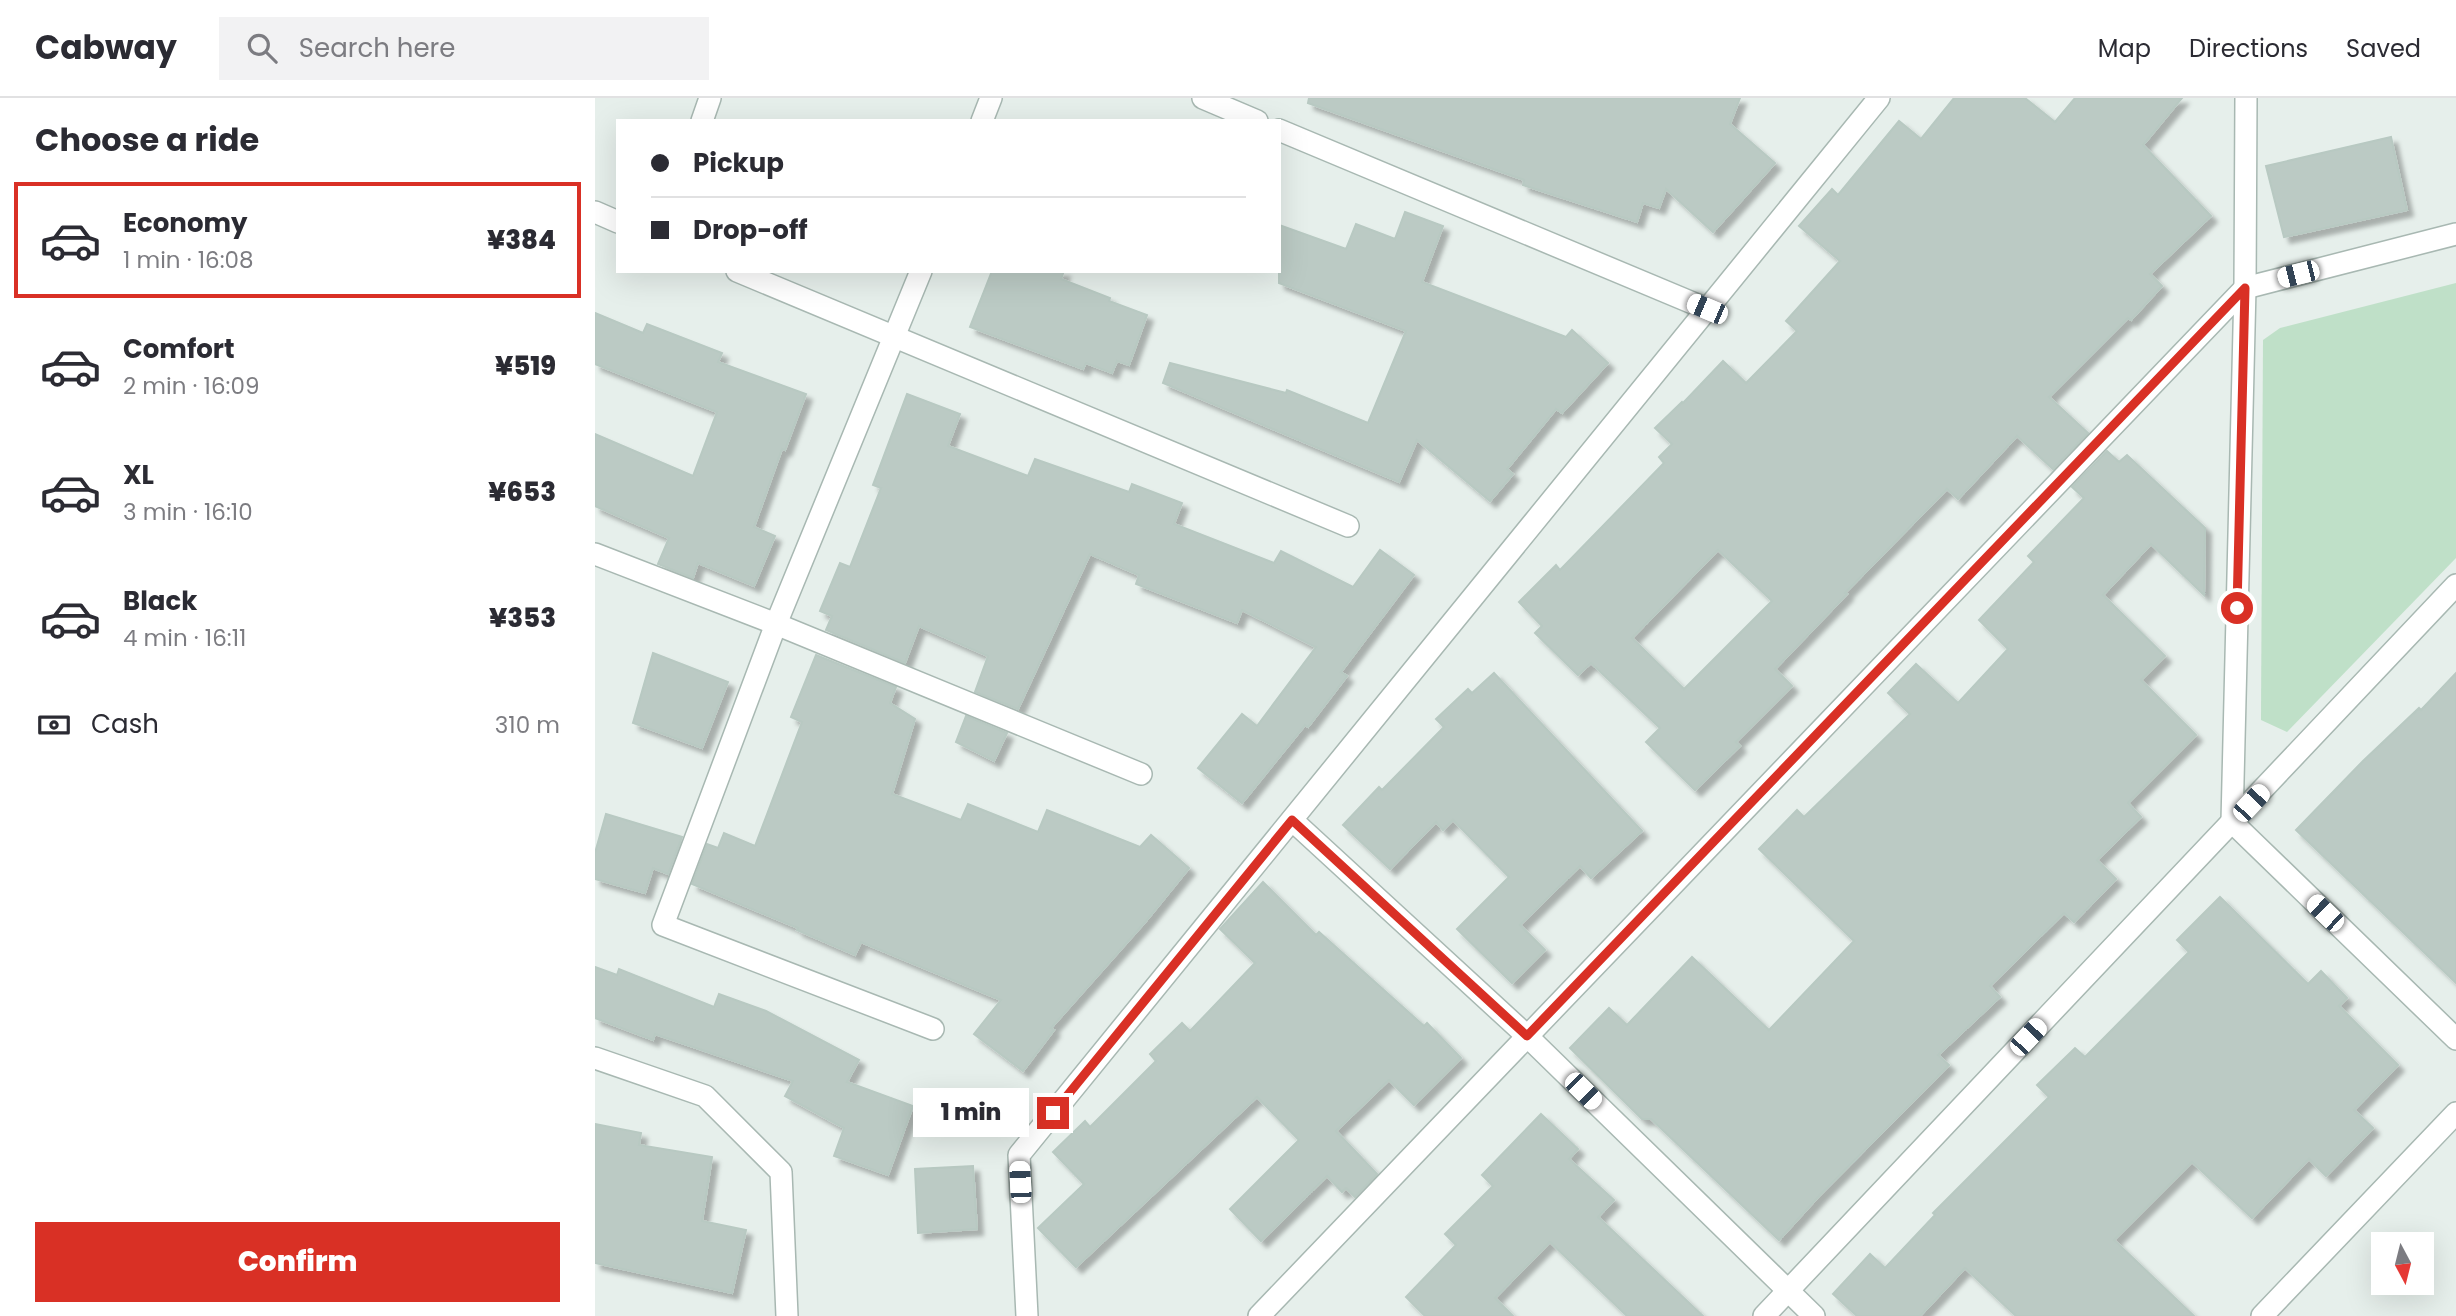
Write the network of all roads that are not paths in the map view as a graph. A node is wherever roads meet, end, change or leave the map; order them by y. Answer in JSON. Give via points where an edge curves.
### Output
{"nodes":[{"id":1,"x":710,"y":98,"type":"edge"},
{"id":2,"x":991,"y":98,"type":"edge"},
{"id":3,"x":1203,"y":98,"type":"edge"},
{"id":4,"x":1879,"y":98,"type":"edge"},
{"id":5,"x":2246,"y":98,"type":"edge"},
{"id":6,"x":703,"y":119,"type":"edge"},
{"id":7,"x":983,"y":119,"type":"edge"},
{"id":8,"x":1253,"y":119,"type":"edge"},
{"id":9,"x":1281,"y":131,"type":"edge"},
{"id":10,"x":595,"y":212,"type":"edge"},
{"id":11,"x":616,"y":221,"type":"edge"},
{"id":12,"x":2456,"y":234,"type":"edge"},
{"id":13,"x":742,"y":273,"type":"edge"},
{"id":14,"x":920,"y":273,"type":"edge"},
{"id":15,"x":2245,"y":288,"type":"junction"},
{"id":16,"x":1707,"y":309,"type":"junction"},
{"id":17,"x":895,"y":336,"type":"junction"},
{"id":18,"x":1347,"y":526,"type":"dead end"},
{"id":19,"x":595,"y":554,"type":"edge"},
{"id":20,"x":2456,"y":584,"type":"edge"},
{"id":21,"x":776,"y":624,"type":"junction"},
{"id":22,"x":1141,"y":774,"type":"dead end"},
{"id":23,"x":1292,"y":820,"type":"junction"},
{"id":24,"x":2232,"y":822,"type":"junction"},
{"id":25,"x":933,"y":1029,"type":"dead end"},
{"id":26,"x":1527,"y":1036,"type":"junction"},
{"id":27,"x":2456,"y":1039,"type":"edge"},
{"id":28,"x":595,"y":1058,"type":"edge"},
{"id":29,"x":2456,"y":1113,"type":"edge"},
{"id":30,"x":1787,"y":1291,"type":"junction"},
{"id":31,"x":787,"y":1316,"type":"edge"},
{"id":32,"x":1027,"y":1316,"type":"edge"},
{"id":33,"x":1259,"y":1316,"type":"edge"},
{"id":34,"x":1765,"y":1316,"type":"edge"},
{"id":35,"x":1814,"y":1316,"type":"edge"},
{"id":36,"x":2262,"y":1316,"type":"edge"}],
"edges":[{"from":1,"to":6,"type":"street"},
{"from":2,"to":7,"type":"street"},
{"from":3,"to":8,"type":"street"},
{"from":4,"to":16,"type":"street"},
{"from":5,"to":15,"type":"street"},
{"from":9,"to":16,"type":"street"},
{"from":10,"to":11,"type":"street"},
{"from":12,"to":15,"type":"street"},
{"from":13,"to":17,"type":"street"},
{"from":14,"to":17,"type":"street"},
{"from":15,"to":24,"type":"street"},
{"from":15,"to":26,"type":"street"},
{"from":16,"to":23,"type":"street"},
{"from":17,"to":18,"type":"street"},
{"from":17,"to":21,"type":"street"},
{"from":19,"to":21,"type":"street"},
{"from":20,"to":24,"type":"street"},
{"from":21,"to":22,"type":"street"},
{"from":21,"to":25,"type":"street","via":[[663,925]]},
{"from":23,"to":26,"type":"street"},
{"from":23,"to":32,"type":"street","via":[[1019,1155]]},
{"from":24,"to":27,"type":"street"},
{"from":24,"to":30,"type":"street"},
{"from":26,"to":30,"type":"street"},
{"from":26,"to":33,"type":"street"},
{"from":28,"to":31,"type":"street","via":[[705,1096],[782,1172]]},
{"from":29,"to":36,"type":"street"},
{"from":30,"to":34,"type":"street"},
{"from":30,"to":35,"type":"street"}]}
